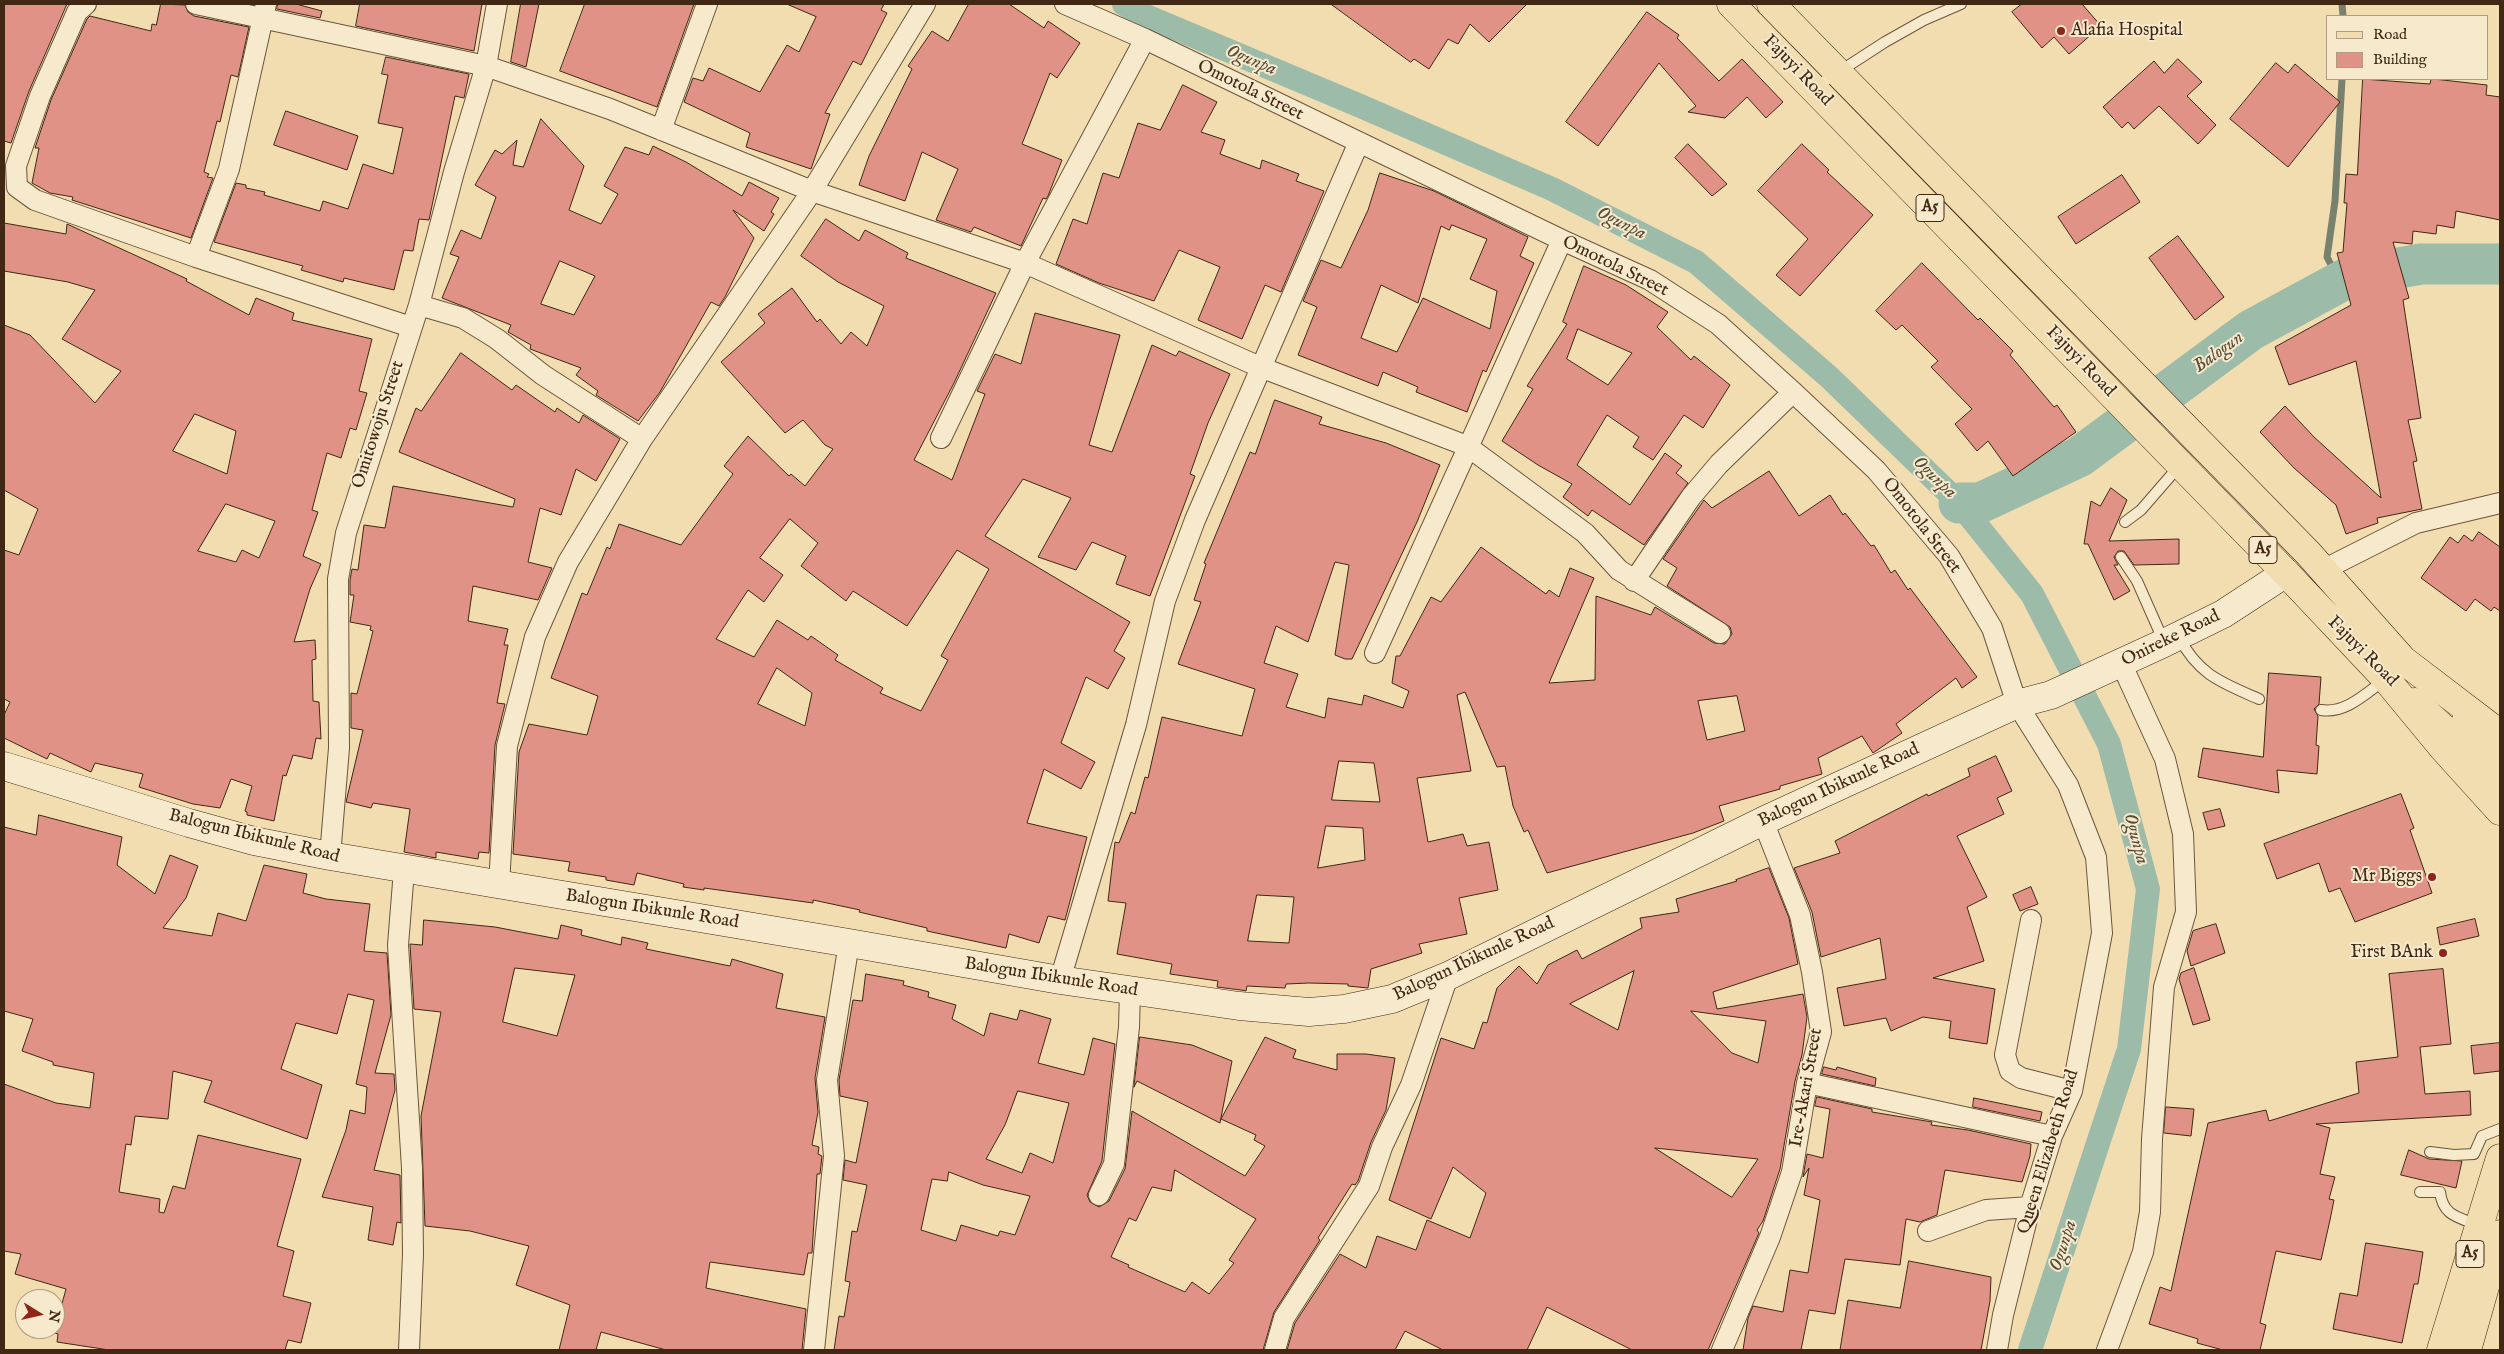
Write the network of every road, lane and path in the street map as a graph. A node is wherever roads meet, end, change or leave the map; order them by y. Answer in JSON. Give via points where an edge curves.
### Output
{"nodes":[{"id":1,"x":86,"y":4,"type":"edge"},
{"id":2,"x":196,"y":4,"type":"edge"},
{"id":3,"x":497,"y":4,"type":"edge"},
{"id":4,"x":707,"y":4,"type":"edge"},
{"id":5,"x":925,"y":4,"type":"edge"},
{"id":6,"x":1064,"y":4,"type":"edge"},
{"id":7,"x":1732,"y":4,"type":"edge"},
{"id":8,"x":1771,"y":4,"type":"edge"},
{"id":9,"x":1960,"y":4,"type":"edge"},
{"id":10,"x":264,"y":11,"type":"edge"},
{"id":11,"x":1145,"y":39,"type":"junction"},
{"id":12,"x":486,"y":66,"type":"junction"},
{"id":13,"x":1839,"y":73,"type":"junction"},
{"id":14,"x":1814,"y":88,"type":"junction"},
{"id":15,"x":661,"y":130,"type":"junction"},
{"id":16,"x":1359,"y":142,"type":"junction"},
{"id":17,"x":812,"y":191,"type":"junction"},
{"id":18,"x":1562,"y":240,"type":"junction"},
{"id":19,"x":196,"y":257,"type":"junction"},
{"id":20,"x":1025,"y":263,"type":"junction"},
{"id":21,"x":419,"y":305,"type":"junction"},
{"id":22,"x":411,"y":327,"type":"junction"},
{"id":23,"x":1260,"y":367,"type":"junction"},
{"id":24,"x":1793,"y":392,"type":"junction"},
{"id":25,"x":940,"y":438,"type":"dead end"},
{"id":26,"x":642,"y":439,"type":"junction"},
{"id":27,"x":1467,"y":446,"type":"junction"},
{"id":28,"x":2181,"y":465,"type":"junction"},
{"id":29,"x":2500,"y":503,"type":"edge"},
{"id":30,"x":2125,"y":522,"type":"dead end"},
{"id":31,"x":2121,"y":557,"type":"dead end"},
{"id":32,"x":2323,"y":570,"type":"junction"},
{"id":33,"x":2286,"y":573,"type":"junction"},
{"id":34,"x":1634,"y":581,"type":"junction"},
{"id":35,"x":1720,"y":633,"type":"dead end"},
{"id":36,"x":2171,"y":640,"type":"junction"},
{"id":37,"x":1375,"y":653,"type":"dead end"},
{"id":38,"x":2111,"y":668,"type":"junction"},
{"id":39,"x":2395,"y":669,"type":"junction"},
{"id":40,"x":2051,"y":696,"type":"joint"},
{"id":41,"x":2259,"y":699,"type":"dead end"},
{"id":42,"x":2017,"y":704,"type":"junction"},
{"id":43,"x":2435,"y":706,"type":"junction"},
{"id":44,"x":2320,"y":710,"type":"dead end"},
{"id":45,"x":2500,"y":734,"type":"edge"},
{"id":46,"x":2500,"y":752,"type":"edge"},
{"id":47,"x":4,"y":766,"type":"edge"},
{"id":48,"x":2500,"y":781,"type":"edge"},
{"id":49,"x":2500,"y":812,"type":"edge"},
{"id":50,"x":1764,"y":821,"type":"junction"},
{"id":51,"x":330,"y":856,"type":"junction"},
{"id":52,"x":404,"y":870,"type":"junction"},
{"id":53,"x":499,"y":886,"type":"junction"},
{"id":54,"x":2032,"y":920,"type":"dead end"},
{"id":55,"x":850,"y":942,"type":"junction"},
{"id":56,"x":1448,"y":976,"type":"junction"},
{"id":57,"x":1060,"y":980,"type":"junction"},
{"id":58,"x":1130,"y":991,"type":"junction"},
{"id":59,"x":1807,"y":1083,"type":"junction"},
{"id":60,"x":2072,"y":1091,"type":"junction"},
{"id":61,"x":2500,"y":1129,"type":"edge"},
{"id":62,"x":2052,"y":1136,"type":"junction"},
{"id":63,"x":2430,"y":1152,"type":"dead end"},
{"id":64,"x":2500,"y":1158,"type":"edge"},
{"id":65,"x":2420,"y":1192,"type":"dead end"},
{"id":66,"x":1099,"y":1195,"type":"dead end"},
{"id":67,"x":2030,"y":1207,"type":"junction"},
{"id":68,"x":2489,"y":1230,"type":"edge"},
{"id":69,"x":1928,"y":1231,"type":"dead end"},
{"id":70,"x":1727,"y":1349,"type":"edge"},
{"id":71,"x":409,"y":1350,"type":"edge"},
{"id":72,"x":814,"y":1350,"type":"edge"},
{"id":73,"x":1275,"y":1350,"type":"edge"},
{"id":74,"x":1997,"y":1350,"type":"edge"},
{"id":75,"x":2107,"y":1350,"type":"edge"},
{"id":76,"x":2441,"y":1350,"type":"edge"},
{"id":77,"x":2467,"y":1350,"type":"edge"}],
"edges":[{"from":1,"to":19,"type":"street","via":[[77,12],[40,96],[16,166],[17,187],[35,200]]},
{"from":2,"to":10,"type":"street"},
{"from":3,"to":12,"type":"street","name":"Omitowoju Street"},
{"from":4,"to":15,"type":"street"},
{"from":5,"to":17,"type":"street"},
{"from":6,"to":11,"type":"street","name":"Omotola Street"},
{"from":7,"to":14,"type":"main road","name":"Fajuyi Road","number":"A5"},
{"from":8,"to":13,"type":"main road","name":"Fajuyi Road","number":"A5"},
{"from":9,"to":13,"type":"lane","via":[[1885,42]]},
{"from":10,"to":12,"type":"street"},
{"from":10,"to":19,"type":"street","via":[[229,169]]},
{"from":11,"to":16,"type":"street","name":"Omotola Street"},
{"from":11,"to":20,"type":"street"},
{"from":12,"to":15,"type":"street"},
{"from":12,"to":21,"type":"street","name":"Omitowoju Street"},
{"from":13,"to":14,"type":"lane"},
{"from":13,"to":32,"type":"main road","name":"Fajuyi Road","number":"A5"},
{"from":14,"to":28,"type":"main road","name":"Fajuyi Road","number":"A5"},
{"from":15,"to":17,"type":"street"},
{"from":16,"to":18,"type":"street","name":"Omotola Street"},
{"from":16,"to":23,"type":"street"},
{"from":17,"to":20,"type":"street"},
{"from":17,"to":26,"type":"street"},
{"from":18,"to":24,"type":"street","name":"Omotola Street","via":[[1650,280],[1718,324]]},
{"from":18,"to":27,"type":"street"},
{"from":19,"to":22,"type":"street"},
{"from":20,"to":23,"type":"street"},
{"from":20,"to":25,"type":"street"},
{"from":21,"to":22,"type":"street","name":"Omitowoju Street"},
{"from":21,"to":26,"type":"street","via":[[463,318],[497,339],[542,375]]},
{"from":22,"to":51,"type":"street","name":"Omitowoju Street","via":[[358,490],[338,579],[339,748]]},
{"from":23,"to":27,"type":"street"},
{"from":23,"to":57,"type":"street","via":[[1195,520],[1165,602],[1136,725]]},
{"from":24,"to":34,"type":"street","via":[[1719,464],[1691,497]]},
{"from":24,"to":42,"type":"street","name":"Omotola Street","via":[[1876,470],[1949,556],[1992,628]]},
{"from":26,"to":53,"type":"street","via":[[568,562],[535,637],[507,746]]},
{"from":27,"to":34,"type":"street","via":[[1585,533],[1619,570]]},
{"from":27,"to":37,"type":"street"},
{"from":28,"to":30,"type":"lane","via":[[2141,510]]},
{"from":28,"to":33,"type":"main road","name":"Fajuyi Road","number":"A5"},
{"from":29,"to":32,"type":"street","via":[[2416,523]]},
{"from":31,"to":36,"type":"lane"},
{"from":32,"to":39,"type":"main road","name":"Fajuyi Road","number":"A5"},
{"from":33,"to":36,"type":"street","name":"Onireke Road","via":[[2223,614]]},
{"from":33,"to":39,"type":"main road","name":"Fajuyi Road","number":"A5"},
{"from":34,"to":35,"type":"street"},
{"from":36,"to":38,"type":"street","name":"Onireke Road"},
{"from":36,"to":41,"type":"lane","via":[[2218,681]]},
{"from":38,"to":40,"type":"street","name":"Onireke Road"},
{"from":38,"to":75,"type":"street","via":[[2165,759],[2183,834],[2186,912],[2164,987],[2152,1139],[2150,1212],[2143,1252]]},
{"from":39,"to":43,"type":"main road","name":"Fajuyi Road","number":"A5"},
{"from":39,"to":44,"type":"lane","via":[[2348,706],[2331,712]]},
{"from":39,"to":45,"type":"main road","number":"A5"},
{"from":39,"to":49,"type":"main road","number":"A5","via":[[2443,748]]},
{"from":40,"to":42,"type":"street","name":"Balogun Ibikunle Road"},
{"from":42,"to":50,"type":"street","name":"Balogun Ibikunle Road"},
{"from":42,"to":60,"type":"street","name":"Queen Elizabeth Road","via":[[2068,785],[2096,857],[2102,933]]},
{"from":43,"to":46,"type":"main road"},
{"from":43,"to":48,"type":"main road"},
{"from":47,"to":51,"type":"street","name":"Balogun Ibikunle Road","via":[[198,825]]},
{"from":50,"to":56,"type":"street","name":"Balogun Ibikunle Road"},
{"from":50,"to":59,"type":"street","name":"Ire-Akari Street","via":[[1800,915],[1812,972],[1821,1032]]},
{"from":51,"to":52,"type":"street","name":"Balogun Ibikunle Road"},
{"from":52,"to":53,"type":"street","name":"Balogun Ibikunle Road"},
{"from":52,"to":71,"type":"street","via":[[398,945],[412,1168]]},
{"from":53,"to":55,"type":"street","name":"Balogun Ibikunle Road"},
{"from":54,"to":60,"type":"street","via":[[2005,1055],[2010,1071],[2021,1078]]},
{"from":55,"to":57,"type":"street","name":"Balogun Ibikunle Road"},
{"from":55,"to":72,"type":"street","via":[[827,1080],[834,1156]]},
{"from":56,"to":58,"type":"street","name":"Balogun Ibikunle Road","via":[[1392,999],[1309,1012]]},
{"from":56,"to":73,"type":"street","via":[[1411,1085],[1382,1147],[1369,1186],[1284,1318]]},
{"from":57,"to":58,"type":"street","name":"Balogun Ibikunle Road"},
{"from":58,"to":66,"type":"street","via":[[1114,1164]]},
{"from":59,"to":62,"type":"street"},
{"from":59,"to":70,"type":"street","name":"Ire-Akari Street","via":[[1792,1172]]},
{"from":60,"to":62,"type":"street","name":"Queen Elizabeth Road"},
{"from":61,"to":63,"type":"lane","via":[[2482,1136],[2474,1154]]},
{"from":62,"to":67,"type":"street","name":"Queen Elizabeth Road"},
{"from":64,"to":68,"type":"main road","number":"A5"},
{"from":65,"to":68,"type":"lane","via":[[2440,1192],[2446,1212]]},
{"from":67,"to":69,"type":"street","via":[[1986,1210]]},
{"from":67,"to":74,"type":"street","name":"Queen Elizabeth Road"},
{"from":68,"to":76,"type":"main road","number":"A5"},
{"from":68,"to":77,"type":"main road","number":"A5"}]}
